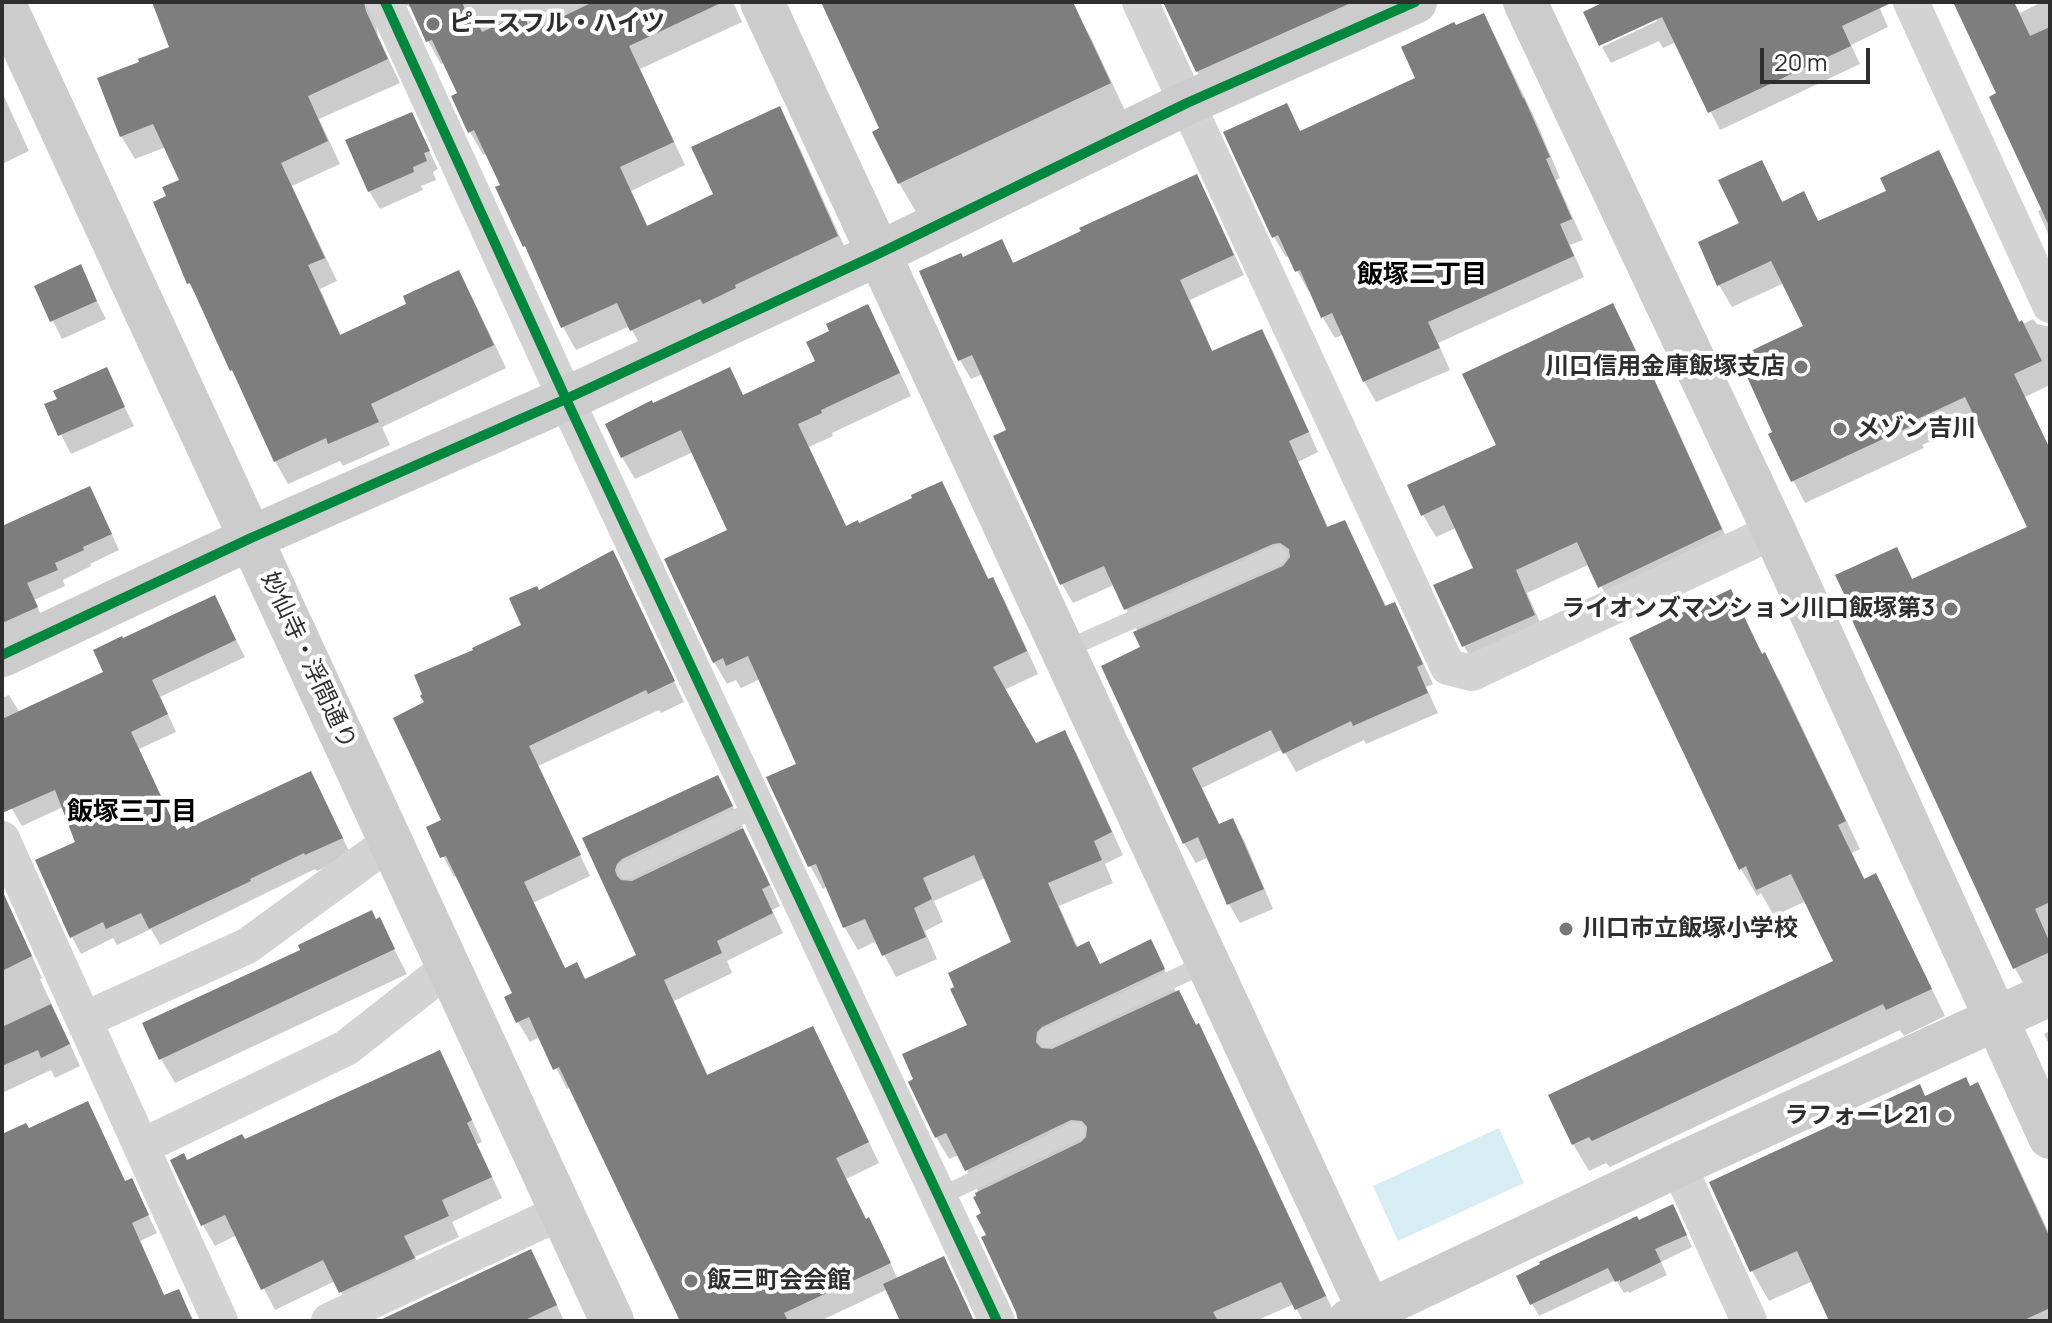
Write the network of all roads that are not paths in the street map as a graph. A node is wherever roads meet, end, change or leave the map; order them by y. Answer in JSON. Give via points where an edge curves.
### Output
{"nodes":[{"id":1,"x":3,"y":2,"type":"edge"},
{"id":2,"x":385,"y":2,"type":"edge"},
{"id":3,"x":762,"y":2,"type":"edge"},
{"id":4,"x":1140,"y":2,"type":"edge"},
{"id":5,"x":1415,"y":2,"type":"edge"},
{"id":6,"x":1525,"y":2,"type":"edge"},
{"id":7,"x":1911,"y":2,"type":"edge"},
{"id":8,"x":1187,"y":103,"type":"junction"},
{"id":9,"x":878,"y":254,"type":"junction"},
{"id":10,"x":2050,"y":305,"type":"edge"},
{"id":11,"x":566,"y":399,"type":"junction"},
{"id":12,"x":1774,"y":531,"type":"junction"},
{"id":13,"x":251,"y":538,"type":"junction"},
{"id":14,"x":1278,"y":555,"type":"dead end"},
{"id":15,"x":1062,"y":651,"type":"junction"},
{"id":16,"x":2,"y":655,"type":"edge"},
{"id":17,"x":757,"y":808,"type":"junction"},
{"id":18,"x":2,"y":839,"type":"edge"},
{"id":19,"x":391,"y":841,"type":"junction"},
{"id":20,"x":627,"y":870,"type":"dead end"},
{"id":21,"x":1207,"y":963,"type":"junction"},
{"id":22,"x":449,"y":967,"type":"junction"},
{"id":23,"x":2050,"y":994,"type":"edge"},
{"id":24,"x":1995,"y":1019,"type":"junction"},
{"id":25,"x":84,"y":1020,"type":"junction"},
{"id":26,"x":1047,"y":1038,"type":"dead end"},
{"id":27,"x":1076,"y":1131,"type":"dead end"},
{"id":28,"x":2050,"y":1137,"type":"edge"},
{"id":29,"x":141,"y":1147,"type":"junction"},
{"id":30,"x":1678,"y":1165,"type":"junction"},
{"id":31,"x":939,"y":1197,"type":"junction"},
{"id":32,"x":561,"y":1212,"type":"junction"},
{"id":33,"x":1364,"y":1318,"type":"edge"},
{"id":34,"x":220,"y":1321,"type":"edge"},
{"id":35,"x":329,"y":1321,"type":"edge"},
{"id":36,"x":612,"y":1321,"type":"edge"},
{"id":37,"x":997,"y":1321,"type":"edge"},
{"id":38,"x":1749,"y":1321,"type":"edge"}],
"edges":[{"from":1,"to":13,"type":"street","name":"妙仙寺・浮間通り"},
{"from":2,"to":11,"type":"street"},
{"from":3,"to":9,"type":"street"},
{"from":4,"to":8,"type":"street"},
{"from":5,"to":8,"type":"street"},
{"from":6,"to":12,"type":"street"},
{"from":7,"to":10,"type":"street"},
{"from":8,"to":9,"type":"street"},
{"from":8,"to":12,"type":"street","via":[[1448,667],[1472,673]]},
{"from":9,"to":11,"type":"street"},
{"from":9,"to":15,"type":"street"},
{"from":11,"to":13,"type":"street"},
{"from":11,"to":17,"type":"street"},
{"from":12,"to":24,"type":"street"},
{"from":13,"to":16,"type":"street"},
{"from":13,"to":19,"type":"street","name":"妙仙寺・浮間通り"},
{"from":14,"to":15,"type":"lane"},
{"from":15,"to":21,"type":"street"},
{"from":17,"to":20,"type":"lane"},
{"from":17,"to":31,"type":"street"},
{"from":18,"to":25,"type":"street"},
{"from":19,"to":22,"type":"street","name":"妙仙寺・浮間通り"},
{"from":19,"to":25,"type":"street","via":[[247,946]]},
{"from":21,"to":26,"type":"lane"},
{"from":21,"to":33,"type":"street"},
{"from":22,"to":29,"type":"street","via":[[346,1048]]},
{"from":22,"to":32,"type":"street","name":"妙仙寺・浮間通り"},
{"from":23,"to":24,"type":"street"},
{"from":24,"to":28,"type":"street"},
{"from":24,"to":30,"type":"street"},
{"from":25,"to":29,"type":"street"},
{"from":27,"to":31,"type":"lane"},
{"from":29,"to":34,"type":"street"},
{"from":30,"to":33,"type":"street"},
{"from":30,"to":38,"type":"street"},
{"from":31,"to":37,"type":"street"},
{"from":32,"to":35,"type":"street"},
{"from":32,"to":36,"type":"street","name":"妙仙寺・浮間通り"}]}
